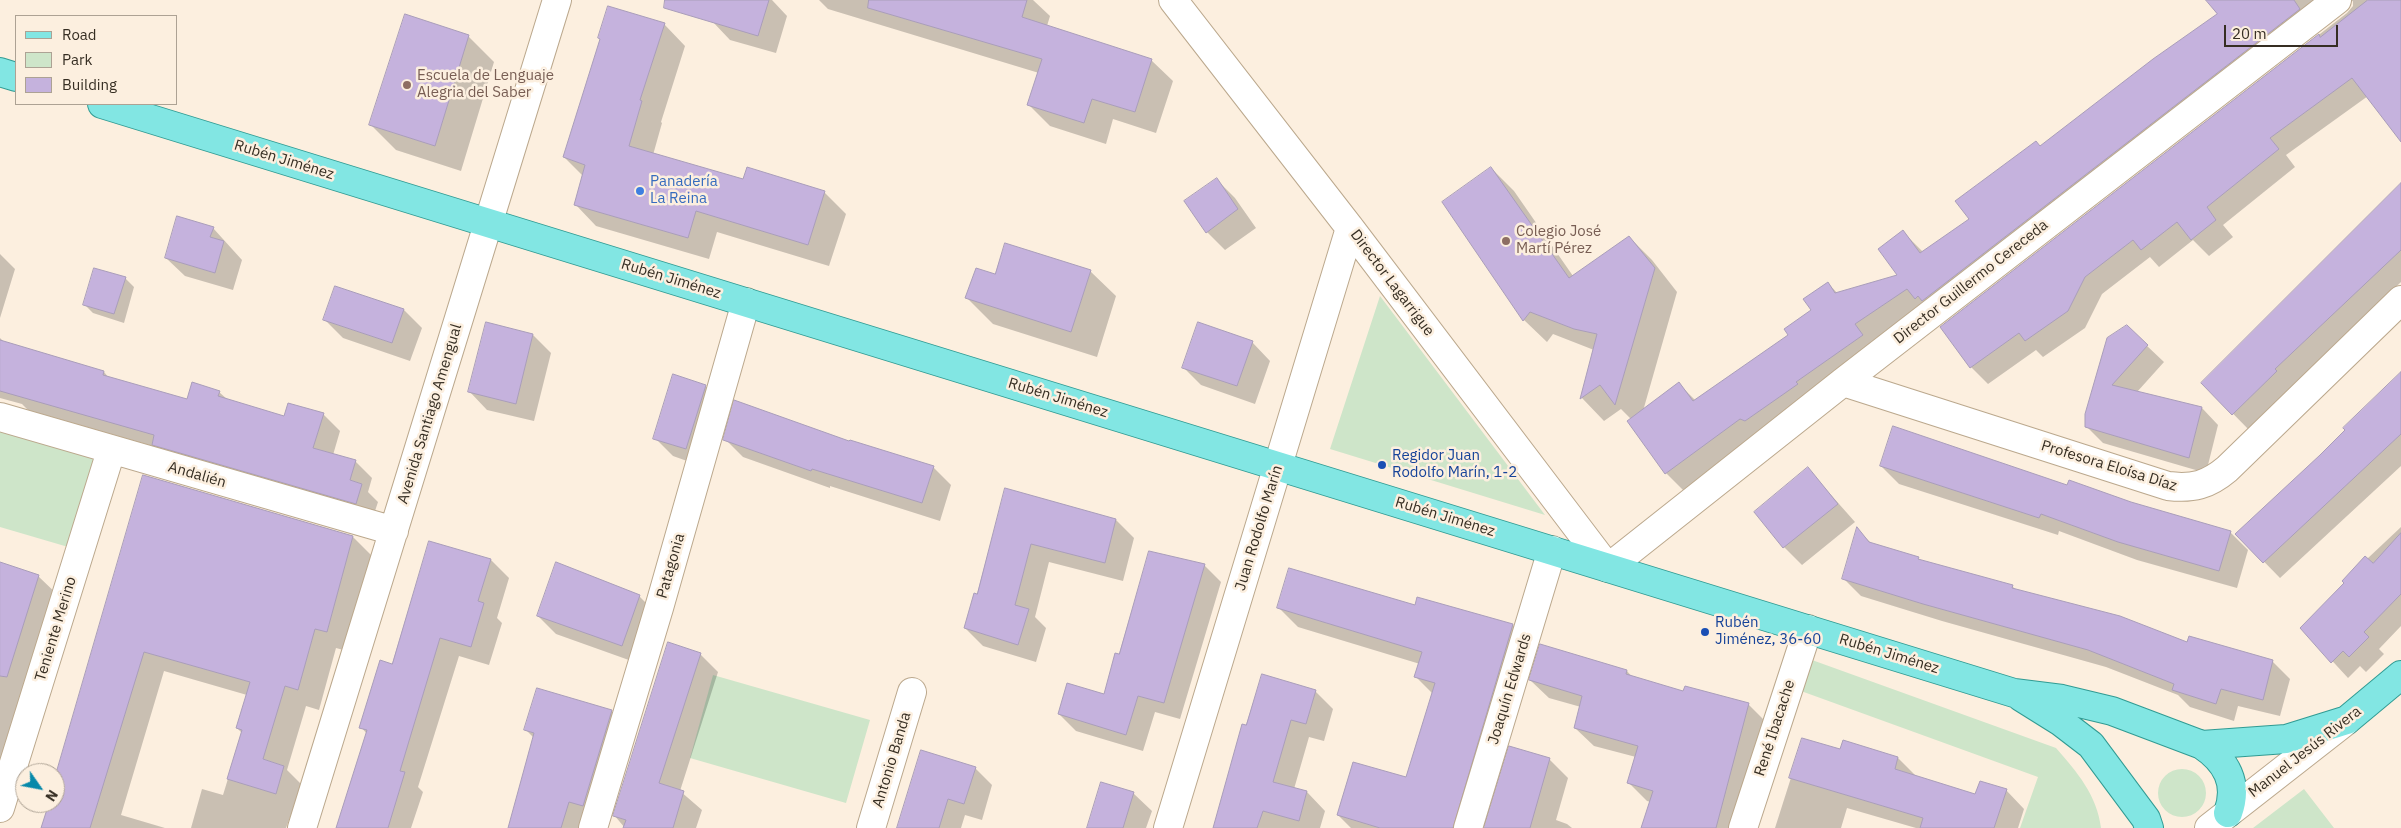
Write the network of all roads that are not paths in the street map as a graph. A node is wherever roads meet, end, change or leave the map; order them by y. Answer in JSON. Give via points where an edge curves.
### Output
{"nodes":[{"id":1,"x":557,"y":0,"type":"edge"},
{"id":2,"x":1173,"y":0,"type":"edge"},
{"id":3,"x":2337,"y":0,"type":"edge"},
{"id":4,"x":0,"y":72,"type":"edge"},
{"id":5,"x":15,"y":77,"type":"edge"},
{"id":6,"x":105,"y":105,"type":"edge"},
{"id":7,"x":489,"y":223,"type":"junction"},
{"id":8,"x":1350,"y":228,"type":"junction"},
{"id":9,"x":2401,"y":300,"type":"edge"},
{"id":10,"x":746,"y":302,"type":"junction"},
{"id":11,"x":1843,"y":382,"type":"junction"},
{"id":12,"x":0,"y":417,"type":"edge"},
{"id":13,"x":111,"y":450,"type":"junction"},
{"id":14,"x":1278,"y":466,"type":"junction"},
{"id":15,"x":394,"y":531,"type":"junction"},
{"id":16,"x":1552,"y":550,"type":"junction"},
{"id":17,"x":1608,"y":568,"type":"junction"},
{"id":18,"x":1808,"y":629,"type":"junction"},
{"id":19,"x":2401,"y":675,"type":"edge"},
{"id":20,"x":912,"y":692,"type":"dead end"},
{"id":21,"x":2014,"y":692,"type":"junction"},
{"id":22,"x":2347,"y":720,"type":"junction"},
{"id":23,"x":2202,"y":745,"type":"junction"},
{"id":24,"x":0,"y":808,"type":"edge"},
{"id":25,"x":2219,"y":820,"type":"edge"},
{"id":26,"x":2153,"y":825,"type":"edge"},
{"id":27,"x":302,"y":828,"type":"edge"},
{"id":28,"x":593,"y":828,"type":"edge"},
{"id":29,"x":871,"y":828,"type":"edge"},
{"id":30,"x":1168,"y":828,"type":"edge"},
{"id":31,"x":1468,"y":828,"type":"edge"},
{"id":32,"x":1743,"y":828,"type":"edge"}],
"edges":[{"from":1,"to":7,"type":"street","name":"Avenida Santiago Amengual"},
{"from":2,"to":8,"type":"street","name":"Director Lagarrigue"},
{"from":3,"to":11,"type":"street","name":"Director Guillermo Cereceda"},
{"from":4,"to":5,"type":"main road"},
{"from":6,"to":7,"type":"main road","name":"Rubén Jiménez"},
{"from":7,"to":10,"type":"main road","name":"Rubén Jiménez"},
{"from":7,"to":15,"type":"street","name":"Avenida Santiago Amengual"},
{"from":8,"to":14,"type":"street","name":"Juan Rodolfo Marín"},
{"from":8,"to":17,"type":"street","name":"Director Lagarrigue"},
{"from":9,"to":11,"type":"street","name":"Profesora Eloísa Díaz","via":[[2227,469],[2215,480],[2201,486],[2168,486]]},
{"from":10,"to":14,"type":"main road","name":"Rubén Jiménez"},
{"from":10,"to":28,"type":"street","name":"Patagonia"},
{"from":11,"to":17,"type":"street","name":"Director Guillermo Cereceda"},
{"from":12,"to":13,"type":"street","name":"Andalién"},
{"from":13,"to":15,"type":"street","name":"Andalién"},
{"from":13,"to":24,"type":"street","name":"Teniente Merino"},
{"from":14,"to":16,"type":"main road","name":"Rubén Jiménez"},
{"from":14,"to":30,"type":"street","name":"Juan Rodolfo Marín"},
{"from":15,"to":27,"type":"street","name":"Avenida Santiago Amengual"},
{"from":16,"to":17,"type":"main road","name":"Rubén Jiménez"},
{"from":16,"to":31,"type":"street","name":"Joaquín Edwards"},
{"from":17,"to":18,"type":"main road","name":"Rubén Jiménez"},
{"from":18,"to":21,"type":"main road","name":"Rubén Jiménez"},
{"from":18,"to":32,"type":"street","name":"René Ibacache"},
{"from":19,"to":22,"type":"main road","name":"Manuel Jesús Rivera"},
{"from":20,"to":29,"type":"street","name":"Antonio Banda"},
{"from":21,"to":23,"type":"main road","name":"Rubén Jiménez","via":[[2112,711]]},
{"from":21,"to":26,"type":"main road","name":"Rubén Jiménez","via":[[2091,745]]},
{"from":22,"to":23,"type":"main road","name":"Rubén Jiménez","via":[[2286,739]]},
{"from":22,"to":25,"type":"street","name":"Manuel Jesús Rivera"},
{"from":23,"to":25,"type":"main road","via":[[2217,755],[2228,770],[2233,787],[2232,802]]}]}
